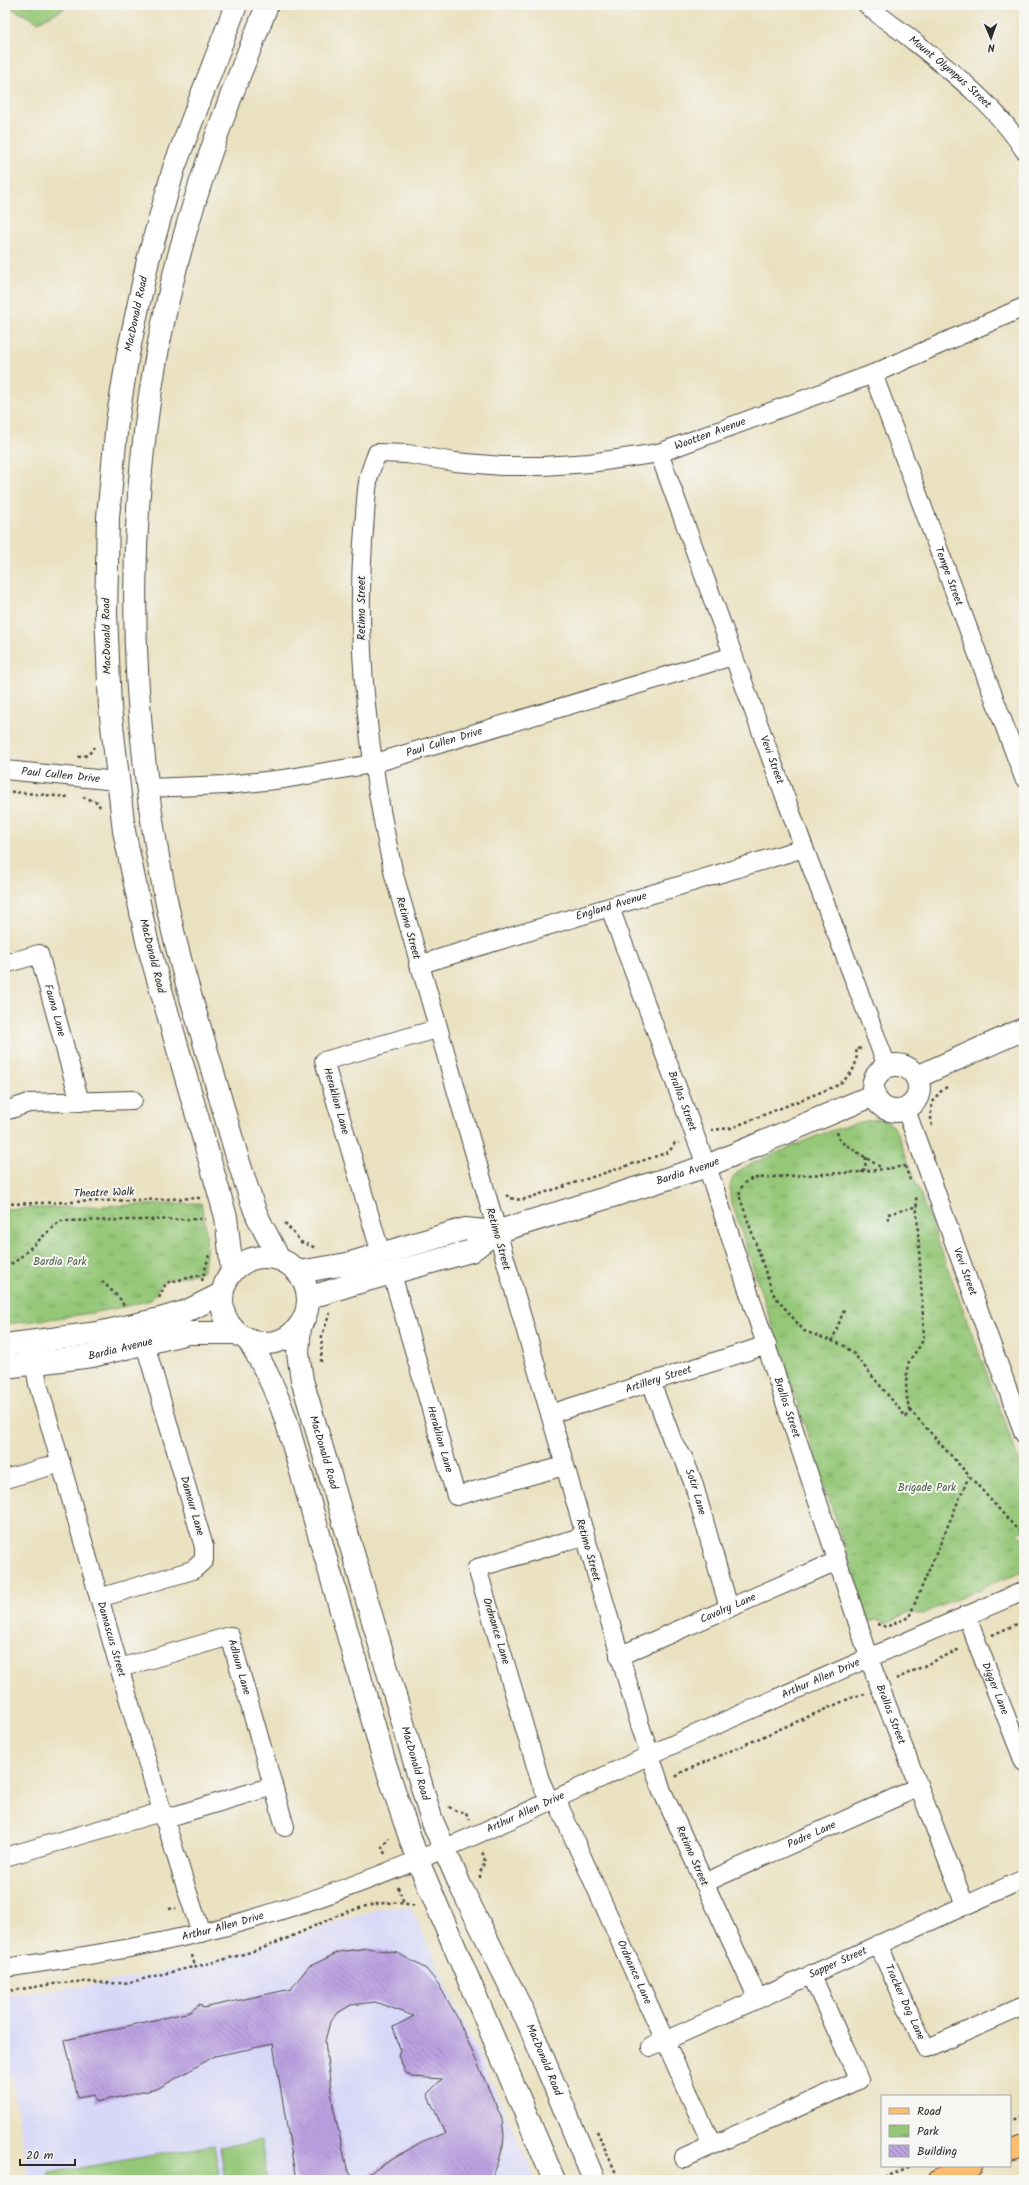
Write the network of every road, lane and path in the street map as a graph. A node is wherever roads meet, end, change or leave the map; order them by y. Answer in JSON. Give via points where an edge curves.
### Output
{"nodes":[{"id":1,"x":236,"y":5,"type":"edge"},
{"id":2,"x":267,"y":5,"type":"edge"},
{"id":3,"x":867,"y":5,"type":"edge"},
{"id":4,"x":1024,"y":150,"type":"edge"},
{"id":5,"x":1024,"y":307,"type":"edge"},
{"id":6,"x":873,"y":374,"type":"junction"},
{"id":7,"x":377,"y":453,"type":"joint"},
{"id":8,"x":659,"y":453,"type":"junction"},
{"id":9,"x":733,"y":656,"type":"junction"},
{"id":10,"x":95,"y":744,"type":"dead end"},
{"id":11,"x":73,"y":758,"type":"dead end"},
{"id":12,"x":372,"y":764,"type":"junction"},
{"id":13,"x":5,"y":770,"type":"edge"},
{"id":14,"x":1024,"y":778,"type":"edge"},
{"id":15,"x":117,"y":781,"type":"junction"},
{"id":16,"x":147,"y":788,"type":"junction"},
{"id":17,"x":5,"y":791,"type":"edge"},
{"id":18,"x":70,"y":795,"type":"dead end"},
{"id":19,"x":804,"y":848,"type":"junction"},
{"id":20,"x":610,"y":908,"type":"junction"},
{"id":21,"x":5,"y":964,"type":"edge"},
{"id":22,"x":418,"y":964,"type":"junction"},
{"id":23,"x":437,"y":1029,"type":"junction"},
{"id":24,"x":1024,"y":1030,"type":"edge"},
{"id":25,"x":856,"y":1049,"type":"dead end"},
{"id":26,"x":888,"y":1066,"type":"junction"},
{"id":27,"x":917,"y":1077,"type":"junction"},
{"id":28,"x":953,"y":1084,"type":"dead end"},
{"id":29,"x":874,"y":1096,"type":"junction"},
{"id":30,"x":133,"y":1100,"type":"dead end"},
{"id":31,"x":80,"y":1102,"type":"junction"},
{"id":32,"x":906,"y":1110,"type":"junction"},
{"id":33,"x":5,"y":1111,"type":"edge"},
{"id":34,"x":933,"y":1129,"type":"dead end"},
{"id":35,"x":712,"y":1130,"type":"dead end"},
{"id":36,"x":840,"y":1141,"type":"dead end"},
{"id":37,"x":675,"y":1143,"type":"dead end"},
{"id":38,"x":866,"y":1157,"type":"junction"},
{"id":39,"x":707,"y":1166,"type":"junction"},
{"id":40,"x":882,"y":1168,"type":"junction"},
{"id":41,"x":859,"y":1172,"type":"junction"},
{"id":42,"x":912,"y":1186,"type":"dead end"},
{"id":43,"x":915,"y":1192,"type":"dead end"},
{"id":44,"x":503,"y":1194,"type":"dead end"},
{"id":45,"x":203,"y":1198,"type":"dead end"},
{"id":46,"x":5,"y":1204,"type":"edge"},
{"id":47,"x":918,"y":1206,"type":"junction"},
{"id":48,"x":209,"y":1219,"type":"dead end"},
{"id":49,"x":888,"y":1220,"type":"dead end"},
{"id":50,"x":284,"y":1222,"type":"dead end"},
{"id":51,"x":496,"y":1232,"type":"junction"},
{"id":52,"x":319,"y":1249,"type":"dead end"},
{"id":53,"x":210,"y":1250,"type":"dead end"},
{"id":54,"x":381,"y":1254,"type":"junction"},
{"id":55,"x":278,"y":1258,"type":"junction"},
{"id":56,"x":5,"y":1266,"type":"edge"},
{"id":57,"x":232,"y":1271,"type":"junction"},
{"id":58,"x":298,"y":1272,"type":"junction"},
{"id":59,"x":205,"y":1274,"type":"junction"},
{"id":60,"x":392,"y":1274,"type":"junction"},
{"id":61,"x":102,"y":1281,"type":"dead end"},
{"id":62,"x":198,"y":1288,"type":"dead end"},
{"id":63,"x":221,"y":1294,"type":"junction"},
{"id":64,"x":308,"y":1298,"type":"junction"},
{"id":65,"x":156,"y":1304,"type":"dead end"},
{"id":66,"x":333,"y":1309,"type":"dead end"},
{"id":67,"x":846,"y":1310,"type":"dead end"},
{"id":68,"x":125,"y":1312,"type":"dead end"},
{"id":69,"x":300,"y":1325,"type":"junction"},
{"id":70,"x":242,"y":1336,"type":"junction"},
{"id":71,"x":832,"y":1341,"type":"junction"},
{"id":72,"x":31,"y":1343,"type":"junction"},
{"id":73,"x":145,"y":1344,"type":"junction"},
{"id":74,"x":767,"y":1344,"type":"junction"},
{"id":75,"x":5,"y":1345,"type":"edge"},
{"id":76,"x":33,"y":1365,"type":"junction"},
{"id":77,"x":5,"y":1367,"type":"edge"},
{"id":78,"x":322,"y":1368,"type":"dead end"},
{"id":79,"x":651,"y":1382,"type":"junction"},
{"id":80,"x":911,"y":1411,"type":"junction"},
{"id":81,"x":550,"y":1414,"type":"junction"},
{"id":82,"x":1024,"y":1434,"type":"edge"},
{"id":83,"x":61,"y":1463,"type":"junction"},
{"id":84,"x":564,"y":1466,"type":"junction"},
{"id":85,"x":969,"y":1476,"type":"junction"},
{"id":86,"x":5,"y":1480,"type":"edge"},
{"id":87,"x":584,"y":1536,"type":"junction"},
{"id":88,"x":1024,"y":1537,"type":"edge"},
{"id":89,"x":837,"y":1561,"type":"junction"},
{"id":90,"x":1024,"y":1590,"type":"edge"},
{"id":91,"x":99,"y":1598,"type":"junction"},
{"id":92,"x":729,"y":1608,"type":"junction"},
{"id":93,"x":966,"y":1615,"type":"junction"},
{"id":94,"x":877,"y":1624,"type":"dead end"},
{"id":95,"x":619,"y":1656,"type":"junction"},
{"id":96,"x":870,"y":1658,"type":"junction"},
{"id":97,"x":120,"y":1668,"type":"junction"},
{"id":98,"x":864,"y":1695,"type":"dead end"},
{"id":99,"x":650,"y":1755,"type":"junction"},
{"id":100,"x":1024,"y":1762,"type":"edge"},
{"id":101,"x":673,"y":1780,"type":"dead end"},
{"id":102,"x":273,"y":1786,"type":"junction"},
{"id":103,"x":919,"y":1787,"type":"junction"},
{"id":104,"x":446,"y":1800,"type":"dead end"},
{"id":105,"x":553,"y":1800,"type":"junction"},
{"id":106,"x":466,"y":1813,"type":"dead end"},
{"id":107,"x":162,"y":1815,"type":"junction"},
{"id":108,"x":285,"y":1827,"type":"dead end"},
{"id":109,"x":389,"y":1837,"type":"dead end"},
{"id":110,"x":382,"y":1847,"type":"dead end"},
{"id":111,"x":444,"y":1850,"type":"junction"},
{"id":112,"x":5,"y":1857,"type":"edge"},
{"id":113,"x":418,"y":1861,"type":"junction"},
{"id":114,"x":485,"y":1861,"type":"dead end"},
{"id":115,"x":480,"y":1876,"type":"dead end"},
{"id":116,"x":1024,"y":1880,"type":"edge"},
{"id":117,"x":704,"y":1883,"type":"junction"},
{"id":118,"x":966,"y":1905,"type":"junction"},
{"id":119,"x":415,"y":1906,"type":"dead end"},
{"id":120,"x":201,"y":1933,"type":"junction"},
{"id":121,"x":878,"y":1944,"type":"junction"},
{"id":122,"x":192,"y":1956,"type":"dead end"},
{"id":123,"x":195,"y":1966,"type":"junction"},
{"id":124,"x":5,"y":1968,"type":"edge"},
{"id":125,"x":811,"y":1974,"type":"junction"},
{"id":126,"x":5,"y":1991,"type":"edge"},
{"id":127,"x":758,"y":1999,"type":"junction"},
{"id":128,"x":1024,"y":2006,"type":"edge"},
{"id":129,"x":658,"y":2044,"type":"junction"},
{"id":130,"x":1024,"y":2116,"type":"edge"},
{"id":131,"x":1011,"y":2122,"type":"edge"},
{"id":132,"x":712,"y":2145,"type":"junction"},
{"id":133,"x":1024,"y":2146,"type":"edge"},
{"id":134,"x":1011,"y":2151,"type":"edge"},
{"id":135,"x":684,"y":2158,"type":"dead end"},
{"id":136,"x":909,"y":2167,"type":"edge"},
{"id":137,"x":970,"y":2167,"type":"edge"},
{"id":138,"x":554,"y":2180,"type":"edge"},
{"id":139,"x":594,"y":2180,"type":"edge"},
{"id":140,"x":879,"y":2180,"type":"edge"},
{"id":141,"x":938,"y":2180,"type":"edge"}],
"edges":[{"from":1,"to":15,"type":"street","name":"MacDonald Road","via":[[174,168],[148,260],[118,414],[108,516],[106,613],[110,707]]},
{"from":2,"to":16,"type":"street","via":[[205,166],[176,269],[156,361],[138,511],[134,608],[138,705]]},
{"from":3,"to":4,"type":"street","name":"Mount Olympus Street","via":[[990,107],[1010,128]]},
{"from":5,"to":6,"type":"street","name":"Wootten Avenue"},
{"from":6,"to":8,"type":"street","name":"Wootten Avenue"},
{"from":6,"to":14,"type":"street","name":"Tempe Street"},
{"from":7,"to":8,"type":"street","name":"Wootten Avenue","via":[[407,454],[502,466],[590,463]]},
{"from":7,"to":12,"type":"street","name":"Retimo Street","via":[[368,481],[361,625]]},
{"from":8,"to":9,"type":"street","name":"Vevi Street"},
{"from":9,"to":12,"type":"street","name":"Paul Cullen Drive"},
{"from":9,"to":19,"type":"street","name":"Vevi Street"},
{"from":10,"to":11,"type":"path","via":[[91,752],[84,757]]},
{"from":12,"to":16,"type":"street","name":"Paul Cullen Drive","via":[[284,779],[227,785]]},
{"from":12,"to":22,"type":"street","name":"Retimo Street","via":[[394,875]]},
{"from":13,"to":15,"type":"street","name":"Paul Cullen Drive"},
{"from":15,"to":57,"type":"street","name":"MacDonald Road","via":[[124,831],[147,941],[226,1218]]},
{"from":16,"to":55,"type":"street","via":[[166,902],[196,1013],[254,1209]]},
{"from":17,"to":18,"type":"path","via":[[66,797]]},
{"from":19,"to":20,"type":"street","name":"England Avenue"},
{"from":19,"to":26,"type":"street","name":"Vevi Street"},
{"from":20,"to":22,"type":"street","name":"England Avenue"},
{"from":20,"to":39,"type":"street","name":"Brallos Street"},
{"from":21,"to":31,"type":"street","name":"Fauna Lane","via":[[39,954]]},
{"from":22,"to":23,"type":"street","name":"Retimo Street"},
{"from":23,"to":51,"type":"street","name":"Retimo Street"},
{"from":23,"to":54,"type":"street","name":"Heraklion Lane","via":[[324,1061]]},
{"from":24,"to":27,"type":"street"},
{"from":25,"to":35,"type":"path","via":[[856,1064],[849,1078],[836,1086],[731,1128]]},
{"from":26,"to":27,"type":"street","via":[[907,1067]]},
{"from":26,"to":29,"type":"street","via":[[876,1075]]},
{"from":27,"to":32,"type":"street","via":[[920,1092]]},
{"from":28,"to":34,"type":"path","via":[[939,1092],[934,1100],[931,1118]]},
{"from":29,"to":32,"type":"street","via":[[883,1108],[890,1111]]},
{"from":29,"to":39,"type":"street","name":"Bardia Avenue"},
{"from":30,"to":31,"type":"street"},
{"from":31,"to":33,"type":"street","via":[[29,1104]]},
{"from":32,"to":82,"type":"street","name":"Vevi Street"},
{"from":36,"to":38,"type":"path"},
{"from":37,"to":44,"type":"path","via":[[669,1152],[522,1200]]},
{"from":38,"to":40,"type":"path"},
{"from":38,"to":41,"type":"path","via":[[865,1169]]},
{"from":39,"to":51,"type":"street","name":"Bardia Avenue"},
{"from":39,"to":74,"type":"street","name":"Brallos Street"},
{"from":40,"to":41,"type":"path"},
{"from":40,"to":42,"type":"path","via":[[905,1166]]},
{"from":41,"to":71,"type":"path","via":[[749,1179],[742,1185],[739,1195],[774,1295],[804,1330]]},
{"from":43,"to":47,"type":"path"},
{"from":45,"to":46,"type":"path","name":"Theatre Walk"},
{"from":47,"to":49,"type":"path","via":[[893,1211],[888,1214]]},
{"from":47,"to":80,"type":"path","via":[[924,1335],[922,1345],[909,1363],[907,1404]]},
{"from":48,"to":56,"type":"path","via":[[60,1221],[15,1262]]},
{"from":50,"to":52,"type":"path","via":[[302,1242]]},
{"from":51,"to":54,"type":"street","name":"Bardia Avenue","via":[[465,1229]]},
{"from":51,"to":60,"type":"street","name":"Bardia Avenue","via":[[471,1251]]},
{"from":51,"to":81,"type":"street","name":"Retimo Street"},
{"from":53,"to":59,"type":"path"},
{"from":54,"to":58,"type":"street","name":"Bardia Avenue","via":[[347,1264]]},
{"from":55,"to":57,"type":"street","via":[[253,1258],[241,1263]]},
{"from":55,"to":58,"type":"street"},
{"from":57,"to":63,"type":"street","via":[[225,1281]]},
{"from":58,"to":64,"type":"street","via":[[306,1285]]},
{"from":59,"to":62,"type":"path"},
{"from":59,"to":65,"type":"path","via":[[166,1283]]},
{"from":60,"to":64,"type":"street","name":"Bardia Avenue"},
{"from":60,"to":84,"type":"street","name":"Heraklion Lane","via":[[456,1496]]},
{"from":61,"to":68,"type":"path","via":[[122,1301]]},
{"from":63,"to":70,"type":"street","via":[[226,1322]]},
{"from":63,"to":72,"type":"street","name":"Bardia Avenue","via":[[187,1311],[160,1319],[98,1333]]},
{"from":64,"to":69,"type":"street","via":[[306,1313]]},
{"from":66,"to":78,"type":"path","via":[[328,1314],[322,1335]]},
{"from":67,"to":71,"type":"path"},
{"from":69,"to":70,"type":"street","via":[[290,1336],[277,1342],[262,1343]]},
{"from":69,"to":111,"type":"street","name":"MacDonald Road","via":[[298,1353],[302,1380],[431,1818]]},
{"from":70,"to":73,"type":"street","name":"Bardia Avenue","via":[[188,1333]]},
{"from":70,"to":113,"type":"street","via":[[264,1365],[286,1420],[384,1760]]},
{"from":71,"to":80,"type":"path","via":[[843,1345],[854,1354],[906,1417]]},
{"from":72,"to":75,"type":"street","name":"Bardia Avenue"},
{"from":72,"to":76,"type":"street","name":"Damascus Street"},
{"from":73,"to":76,"type":"street","name":"Bardia Avenue","via":[[92,1356]]},
{"from":73,"to":91,"type":"street","name":"Damour Lane","via":[[204,1547],[204,1560],[193,1570]]},
{"from":74,"to":79,"type":"street","name":"Artillery Street"},
{"from":74,"to":89,"type":"street","name":"Brallos Street"},
{"from":76,"to":77,"type":"street","name":"Bardia Avenue"},
{"from":76,"to":83,"type":"street","name":"Damascus Street"},
{"from":79,"to":81,"type":"street","name":"Artillery Street"},
{"from":79,"to":92,"type":"street","name":"Sotir Lane","via":[[672,1442],[684,1459],[693,1482]]},
{"from":80,"to":85,"type":"path"},
{"from":81,"to":84,"type":"street","name":"Retimo Street"},
{"from":83,"to":86,"type":"street"},
{"from":83,"to":91,"type":"street","name":"Damascus Street"},
{"from":84,"to":87,"type":"street","name":"Retimo Street"},
{"from":85,"to":88,"type":"path"},
{"from":85,"to":94,"type":"path","via":[[909,1617],[886,1627]]},
{"from":87,"to":95,"type":"street","name":"Retimo Street"},
{"from":87,"to":105,"type":"street","name":"Ordnance Lane","via":[[477,1568],[540,1780]]},
{"from":89,"to":92,"type":"street","name":"Cavalry Lane"},
{"from":89,"to":96,"type":"street","name":"Brallos Street"},
{"from":90,"to":93,"type":"street","name":"Arthur Allen Drive"},
{"from":91,"to":97,"type":"street","name":"Damascus Street"},
{"from":92,"to":95,"type":"street","name":"Cavalry Lane"},
{"from":93,"to":96,"type":"street","name":"Arthur Allen Drive"},
{"from":93,"to":100,"type":"street","name":"Digger Lane"},
{"from":95,"to":99,"type":"street","name":"Retimo Street"},
{"from":96,"to":99,"type":"street","name":"Arthur Allen Drive"},
{"from":96,"to":103,"type":"street","name":"Brallos Street"},
{"from":97,"to":102,"type":"street","name":"Adloun Lane","via":[[230,1636]]},
{"from":97,"to":107,"type":"street","name":"Damascus Street"},
{"from":98,"to":101,"type":"path","via":[[853,1697],[680,1773]]},
{"from":99,"to":105,"type":"street","name":"Arthur Allen Drive"},
{"from":99,"to":117,"type":"street","name":"Retimo Street","via":[[662,1791]]},
{"from":102,"to":107,"type":"street"},
{"from":102,"to":108,"type":"street","name":"Adloun Lane"},
{"from":103,"to":117,"type":"street","name":"Padre Lane"},
{"from":103,"to":118,"type":"street","name":"Brallos Street"},
{"from":104,"to":106,"type":"path","via":[[449,1807],[456,1812]]},
{"from":105,"to":111,"type":"street","name":"Arthur Allen Drive"},
{"from":105,"to":129,"type":"street","name":"Ordnance Lane"},
{"from":107,"to":112,"type":"street"},
{"from":107,"to":120,"type":"street","name":"Damascus Street"},
{"from":109,"to":110,"type":"path"},
{"from":111,"to":113,"type":"street","name":"Arthur Allen Drive"},
{"from":111,"to":139,"type":"street","name":"MacDonald Road","via":[[528,2022]]},
{"from":113,"to":120,"type":"street","name":"Arthur Allen Drive","via":[[252,1920]]},
{"from":113,"to":138,"type":"street"},
{"from":114,"to":115,"type":"path"},
{"from":116,"to":118,"type":"street","name":"Sapper Street"},
{"from":117,"to":127,"type":"street","name":"Retimo Street"},
{"from":118,"to":121,"type":"street","name":"Sapper Street"},
{"from":119,"to":123,"type":"path","via":[[393,1903],[361,1908],[317,1923],[262,1948]]},
{"from":120,"to":124,"type":"street","name":"Arthur Allen Drive","via":[[101,1954]]},
{"from":121,"to":125,"type":"street","name":"Sapper Street"},
{"from":121,"to":128,"type":"street","name":"Tracker Dog Lane","via":[[926,2049]]},
{"from":122,"to":123,"type":"path"},
{"from":123,"to":126,"type":"path","via":[[123,1983],[74,1982]]},
{"from":125,"to":127,"type":"street","name":"Sapper Street"},
{"from":125,"to":132,"type":"street","via":[[859,2080]]},
{"from":127,"to":129,"type":"street","name":"Sapper Street"},
{"from":129,"to":132,"type":"street","name":"Ordnance Lane"},
{"from":130,"to":131,"type":"path"},
{"from":132,"to":135,"type":"street"},
{"from":133,"to":134,"type":"main road"},
{"from":136,"to":140,"type":"path"},
{"from":137,"to":141,"type":"main road"}]}
